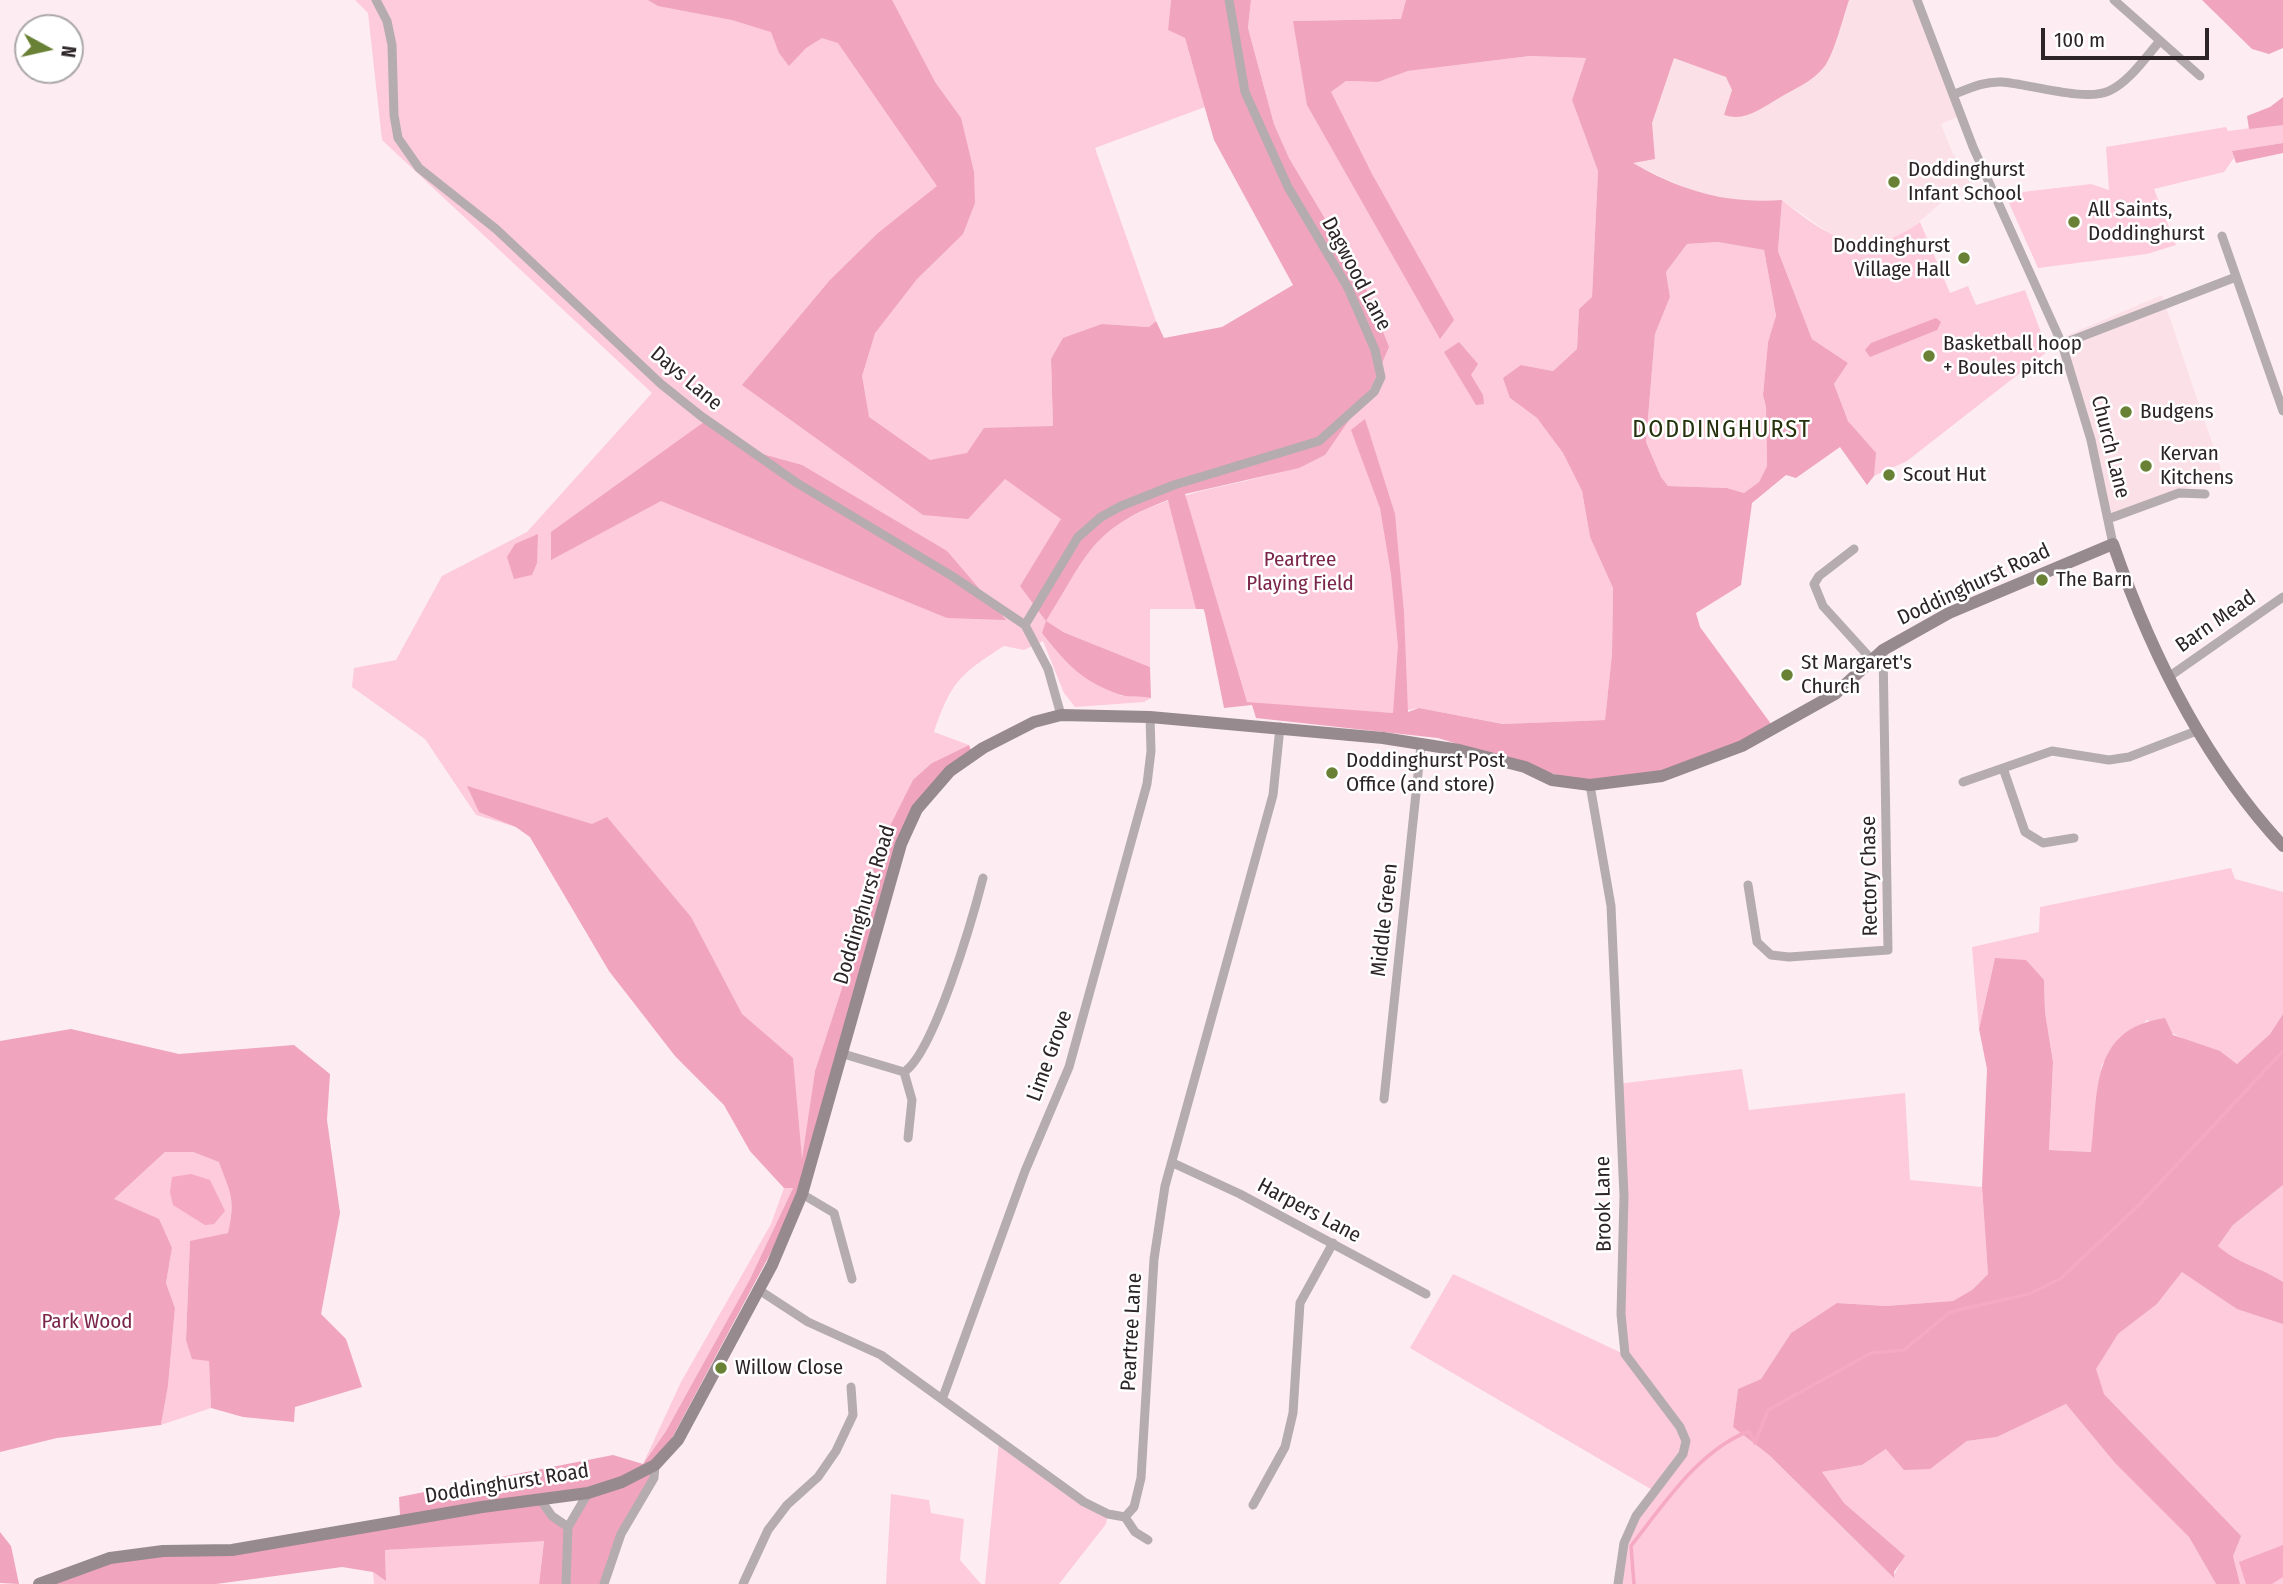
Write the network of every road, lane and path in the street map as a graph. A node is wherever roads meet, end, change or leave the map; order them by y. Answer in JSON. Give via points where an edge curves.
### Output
{"nodes":[{"id":1,"x":376,"y":0,"type":"edge"},
{"id":2,"x":1229,"y":0,"type":"edge"},
{"id":3,"x":1917,"y":0,"type":"edge"},
{"id":4,"x":2114,"y":0,"type":"edge"},
{"id":5,"x":2160,"y":42,"type":"junction"},
{"id":6,"x":2200,"y":76,"type":"dead end"},
{"id":7,"x":1955,"y":94,"type":"junction"},
{"id":8,"x":2222,"y":236,"type":"dead end"},
{"id":9,"x":2236,"y":277,"type":"junction"},
{"id":10,"x":2062,"y":344,"type":"junction"},
{"id":11,"x":2283,"y":411,"type":"edge"},
{"id":12,"x":2205,"y":494,"type":"dead end"},
{"id":13,"x":2108,"y":519,"type":"junction"},
{"id":14,"x":2113,"y":544,"type":"junction"},
{"id":15,"x":1854,"y":549,"type":"dead end"},
{"id":16,"x":2283,"y":597,"type":"edge"},
{"id":17,"x":1025,"y":625,"type":"junction"},
{"id":18,"x":1883,"y":650,"type":"junction"},
{"id":19,"x":1872,"y":660,"type":"junction"},
{"id":20,"x":2170,"y":676,"type":"junction"},
{"id":21,"x":1061,"y":715,"type":"junction"},
{"id":22,"x":1150,"y":717,"type":"junction"},
{"id":23,"x":1280,"y":727,"type":"junction"},
{"id":24,"x":2199,"y":730,"type":"junction"},
{"id":25,"x":1420,"y":745,"type":"junction"},
{"id":26,"x":2003,"y":768,"type":"junction"},
{"id":27,"x":1963,"y":782,"type":"dead end"},
{"id":28,"x":1590,"y":785,"type":"junction"},
{"id":29,"x":2074,"y":838,"type":"dead end"},
{"id":30,"x":2283,"y":846,"type":"edge"},
{"id":31,"x":983,"y":878,"type":"dead end"},
{"id":32,"x":1748,"y":885,"type":"dead end"},
{"id":33,"x":841,"y":1053,"type":"junction"},
{"id":34,"x":904,"y":1072,"type":"junction"},
{"id":35,"x":1384,"y":1100,"type":"dead end"},
{"id":36,"x":908,"y":1138,"type":"dead end"},
{"id":37,"x":1173,"y":1163,"type":"junction"},
{"id":38,"x":802,"y":1194,"type":"junction"},
{"id":39,"x":1333,"y":1243,"type":"junction"},
{"id":40,"x":852,"y":1279,"type":"dead end"},
{"id":41,"x":759,"y":1290,"type":"junction"},
{"id":42,"x":1426,"y":1294,"type":"dead end"},
{"id":43,"x":851,"y":1387,"type":"dead end"},
{"id":44,"x":943,"y":1397,"type":"junction"},
{"id":45,"x":655,"y":1465,"type":"junction"},
{"id":46,"x":587,"y":1493,"type":"junction"},
{"id":47,"x":540,"y":1499,"type":"junction"},
{"id":48,"x":1253,"y":1505,"type":"dead end"},
{"id":49,"x":1125,"y":1517,"type":"junction"},
{"id":50,"x":568,"y":1527,"type":"junction"},
{"id":51,"x":1147,"y":1540,"type":"dead end"},
{"id":52,"x":39,"y":1584,"type":"edge"},
{"id":53,"x":566,"y":1584,"type":"edge"},
{"id":54,"x":604,"y":1584,"type":"edge"},
{"id":55,"x":743,"y":1584,"type":"edge"},
{"id":56,"x":1618,"y":1584,"type":"edge"}],
"edges":[{"from":1,"to":17,"type":"street","name":"Days Lane","via":[[392,45],[398,138],[419,168],[496,229],[660,384],[701,416],[797,484],[953,576]]},
{"from":2,"to":17,"type":"street","name":"Dagwood Lane","via":[[1245,92],[1288,187],[1348,288],[1375,350],[1381,377],[1374,392],[1319,442],[1174,485],[1101,517],[1078,537]]},
{"from":3,"to":7,"type":"street","name":"Church Lane"},
{"from":4,"to":5,"type":"street"},
{"from":5,"to":6,"type":"street"},
{"from":5,"to":7,"type":"street","via":[[2108,92],[2088,94],[2000,82]]},
{"from":7,"to":10,"type":"street","name":"Church Lane","via":[[1978,159]]},
{"from":8,"to":9,"type":"street"},
{"from":9,"to":10,"type":"street"},
{"from":9,"to":11,"type":"street"},
{"from":10,"to":13,"type":"street","name":"Church Lane","via":[[2091,440]]},
{"from":12,"to":13,"type":"street","via":[[2179,493]]},
{"from":13,"to":14,"type":"street","name":"Church Lane"},
{"from":14,"to":18,"type":"street","name":"Doddinghurst Road","via":[[1949,613]]},
{"from":14,"to":20,"type":"street","name":"Church Lane","via":[[2138,616]]},
{"from":15,"to":19,"type":"street","via":[[1814,584],[1823,606]]},
{"from":16,"to":20,"type":"street","name":"Barn Mead"},
{"from":17,"to":21,"type":"street","name":"Days Lane","via":[[1048,668]]},
{"from":18,"to":19,"type":"street","name":"Doddinghurst Road"},
{"from":18,"to":32,"type":"street","name":"Rectory Chase","via":[[1888,950],[1771,955],[1757,943]]},
{"from":19,"to":28,"type":"street","name":"Doddinghurst Road","via":[[1835,694],[1742,746],[1661,776]]},
{"from":20,"to":24,"type":"street","name":"Church Lane"},
{"from":21,"to":22,"type":"street","name":"Doddinghurst Road"},
{"from":21,"to":33,"type":"street","name":"Doddinghurst Road","via":[[1034,722],[983,748],[950,771],[917,808],[901,844]]},
{"from":22,"to":23,"type":"street","name":"Doddinghurst Road"},
{"from":22,"to":44,"type":"street","name":"Lime Grove","via":[[1147,785],[1072,1055]]},
{"from":23,"to":25,"type":"street","name":"Doddinghurst Road"},
{"from":23,"to":37,"type":"street","name":"Peartree Lane","via":[[1273,795]]},
{"from":24,"to":26,"type":"street","via":[[2129,757],[2109,760],[2052,751]]},
{"from":24,"to":30,"type":"street","name":"Church Lane","via":[[2254,813]]},
{"from":25,"to":28,"type":"street","name":"Doddinghurst Road","via":[[1501,759],[1552,780]]},
{"from":25,"to":35,"type":"street","name":"Middle Green"},
{"from":26,"to":27,"type":"street"},
{"from":26,"to":29,"type":"street","via":[[2025,832],[2043,843]]},
{"from":28,"to":56,"type":"street","name":"Brook Lane","via":[[1611,906],[1625,1354],[1686,1441],[1683,1454],[1636,1516],[1624,1543]]},
{"from":31,"to":34,"type":"street","via":[[965,947],[923,1052]]},
{"from":33,"to":34,"type":"street"},
{"from":33,"to":38,"type":"street","name":"Doddinghurst Road"},
{"from":34,"to":36,"type":"street","via":[[912,1100]]},
{"from":37,"to":39,"type":"street","name":"Harpers Lane"},
{"from":37,"to":49,"type":"street","name":"Peartree Lane","via":[[1154,1259],[1141,1478],[1134,1507]]},
{"from":38,"to":40,"type":"street","via":[[834,1213]]},
{"from":38,"to":41,"type":"street","name":"Doddinghurst Road"},
{"from":39,"to":42,"type":"street","name":"Harpers Lane"},
{"from":39,"to":48,"type":"street","via":[[1300,1303],[1293,1413],[1285,1447]]},
{"from":41,"to":44,"type":"street","via":[[808,1322],[881,1355]]},
{"from":41,"to":45,"type":"street","name":"Doddinghurst Road","via":[[678,1440]]},
{"from":43,"to":55,"type":"street","via":[[853,1415],[836,1451],[768,1530]]},
{"from":44,"to":49,"type":"street","via":[[1084,1502]]},
{"from":45,"to":46,"type":"street","name":"Doddinghurst Road"},
{"from":45,"to":54,"type":"street","via":[[654,1478],[621,1534]]},
{"from":46,"to":47,"type":"street","name":"Doddinghurst Road"},
{"from":46,"to":50,"type":"street"},
{"from":47,"to":50,"type":"street","via":[[552,1516]]},
{"from":47,"to":52,"type":"street","name":"Doddinghurst Road","via":[[232,1550],[163,1551],[110,1558]]},
{"from":49,"to":51,"type":"street"},
{"from":50,"to":53,"type":"street"}]}
